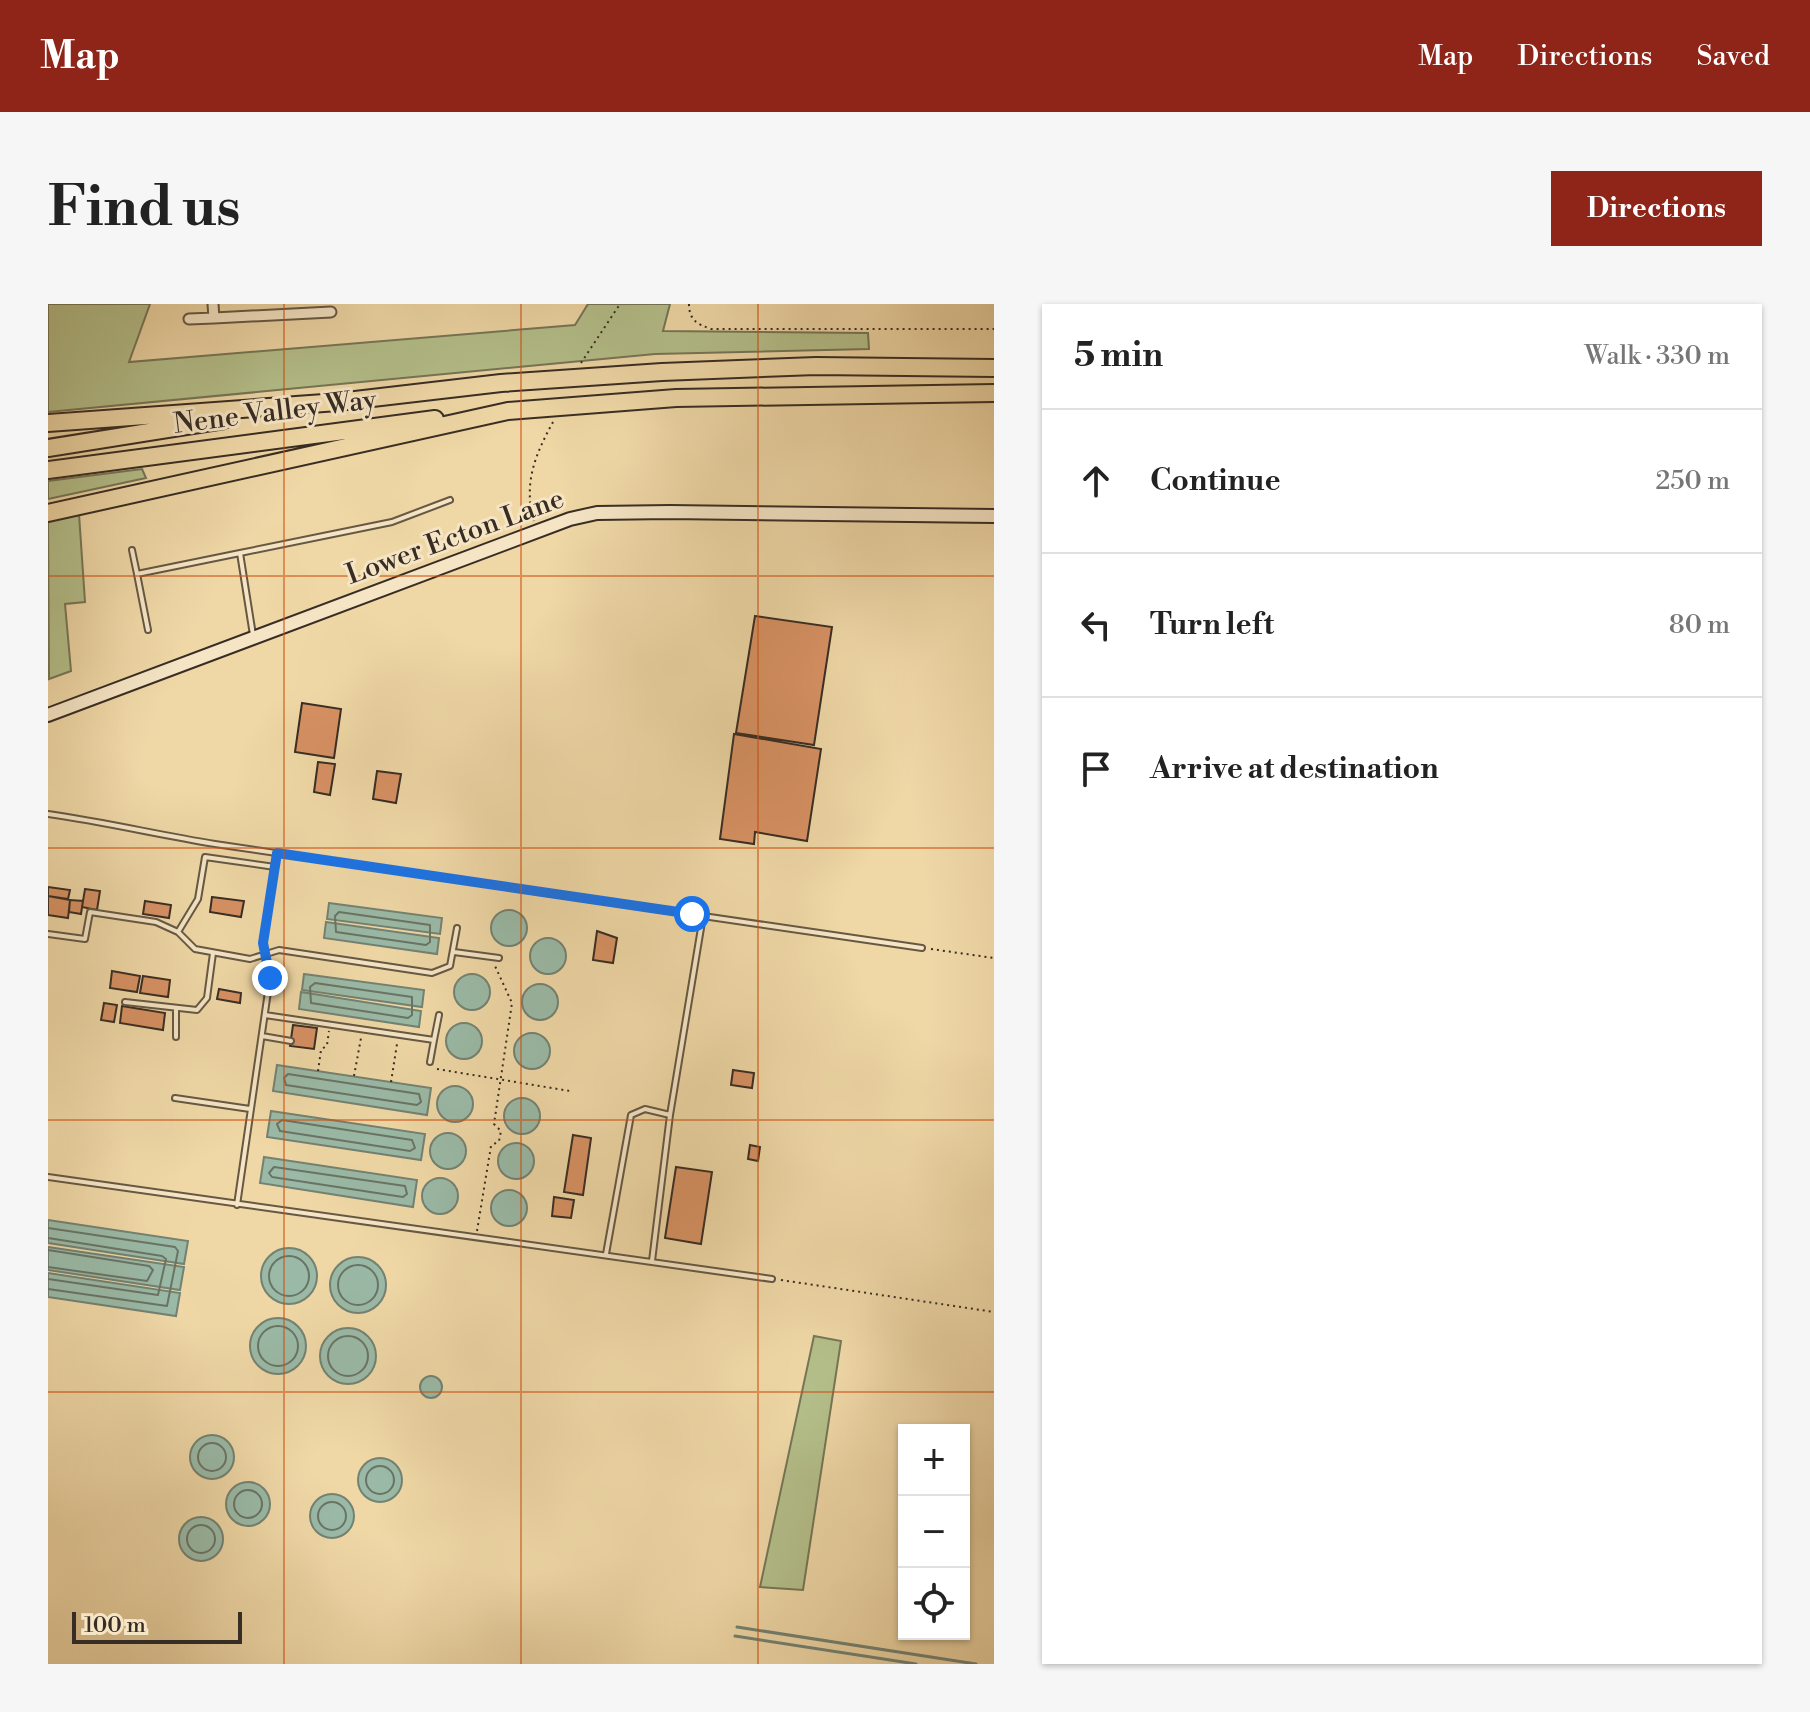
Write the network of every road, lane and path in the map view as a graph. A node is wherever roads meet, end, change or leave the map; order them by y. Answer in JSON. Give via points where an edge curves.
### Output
{"nodes":[{"id":1,"x":213,"y":304,"type":"edge"},
{"id":2,"x":620,"y":304,"type":"edge"},
{"id":3,"x":689,"y":304,"type":"edge"},
{"id":4,"x":331,"y":312,"type":"dead end"},
{"id":5,"x":214,"y":318,"type":"junction"},
{"id":6,"x":189,"y":319,"type":"dead end"},
{"id":7,"x":994,"y":329,"type":"edge"},
{"id":8,"x":580,"y":366,"type":"dead end"},
{"id":9,"x":994,"y":368,"type":"edge"},
{"id":10,"x":994,"y":393,"type":"edge"},
{"id":11,"x":338,"y":402,"type":"junction"},
{"id":12,"x":508,"y":411,"type":"junction"},
{"id":13,"x":553,"y":422,"type":"dead end"},
{"id":14,"x":48,"y":423,"type":"edge"},
{"id":15,"x":48,"y":448,"type":"edge"},
{"id":16,"x":48,"y":470,"type":"edge"},
{"id":17,"x":450,"y":500,"type":"dead end"},
{"id":18,"x":48,"y":513,"type":"edge"},
{"id":19,"x":994,"y":516,"type":"edge"},
{"id":20,"x":536,"y":529,"type":"junction"},
{"id":21,"x":132,"y":550,"type":"dead end"},
{"id":22,"x":240,"y":553,"type":"junction"},
{"id":23,"x":137,"y":574,"type":"junction"},
{"id":24,"x":148,"y":630,"type":"dead end"},
{"id":25,"x":254,"y":637,"type":"junction"},
{"id":26,"x":48,"y":715,"type":"edge"},
{"id":27,"x":48,"y":814,"type":"edge"},
{"id":28,"x":277,"y":853,"type":"junction"},
{"id":29,"x":275,"y":867,"type":"junction"},
{"id":30,"x":703,"y":916,"type":"junction"},
{"id":31,"x":457,"y":928,"type":"dead end"},
{"id":32,"x":178,"y":932,"type":"junction"},
{"id":33,"x":48,"y":934,"type":"edge"},
{"id":34,"x":922,"y":948,"type":"joint"},
{"id":35,"x":454,"y":952,"type":"junction"},
{"id":36,"x":213,"y":953,"type":"junction"},
{"id":37,"x":263,"y":957,"type":"junction"},
{"id":38,"x":491,"y":957,"type":"junction"},
{"id":39,"x":499,"y":958,"type":"dead end"},
{"id":40,"x":994,"y":958,"type":"edge"},
{"id":41,"x":125,"y":1002,"type":"dead end"},
{"id":42,"x":176,"y":1009,"type":"junction"},
{"id":43,"x":265,"y":1015,"type":"junction"},
{"id":44,"x":439,"y":1015,"type":"dead end"},
{"id":45,"x":330,"y":1024,"type":"junction"},
{"id":46,"x":362,"y":1029,"type":"junction"},
{"id":47,"x":399,"y":1035,"type":"junction"},
{"id":48,"x":262,"y":1036,"type":"junction"},
{"id":49,"x":176,"y":1037,"type":"dead end"},
{"id":50,"x":434,"y":1040,"type":"junction"},
{"id":51,"x":291,"y":1041,"type":"dead end"},
{"id":52,"x":430,"y":1062,"type":"joint"},
{"id":53,"x":318,"y":1071,"type":"dead end"},
{"id":54,"x":354,"y":1076,"type":"dead end"},
{"id":55,"x":500,"y":1080,"type":"junction"},
{"id":56,"x":391,"y":1082,"type":"dead end"},
{"id":57,"x":570,"y":1091,"type":"dead end"},
{"id":58,"x":175,"y":1098,"type":"dead end"},
{"id":59,"x":250,"y":1109,"type":"junction"},
{"id":60,"x":670,"y":1115,"type":"junction"},
{"id":61,"x":48,"y":1177,"type":"edge"},
{"id":62,"x":237,"y":1205,"type":"junction"},
{"id":63,"x":477,"y":1235,"type":"junction"},
{"id":64,"x":606,"y":1255,"type":"junction"},
{"id":65,"x":652,"y":1261,"type":"junction"},
{"id":66,"x":772,"y":1279,"type":"joint"},
{"id":67,"x":994,"y":1312,"type":"edge"}],
"edges":[{"from":1,"to":5,"type":"street"},
{"from":2,"to":8,"type":"path"},
{"from":3,"to":7,"type":"path","via":[[697,324],[711,329]]},
{"from":4,"to":5,"type":"street"},
{"from":5,"to":6,"type":"street"},
{"from":9,"to":11,"type":"highway","via":[[816,366],[662,372]]},
{"from":10,"to":12,"type":"highway","via":[[723,397]]},
{"from":11,"to":14,"type":"highway"},
{"from":11,"to":15,"type":"highway","name":"Nene Valley Way"},
{"from":12,"to":16,"type":"highway","name":"Nene Valley Way"},
{"from":12,"to":18,"type":"highway"},
{"from":13,"to":20,"type":"path","via":[[528,486]]},
{"from":17,"to":22,"type":"lane","via":[[392,522]]},
{"from":19,"to":20,"type":"street","name":"Lower Ecton Lane","via":[[597,513]]},
{"from":20,"to":25,"type":"street","name":"Lower Ecton Lane"},
{"from":21,"to":23,"type":"lane"},
{"from":22,"to":23,"type":"lane"},
{"from":22,"to":25,"type":"lane"},
{"from":23,"to":24,"type":"lane"},
{"from":25,"to":26,"type":"street","name":"Lower Ecton Lane"},
{"from":27,"to":28,"type":"lane"},
{"from":28,"to":29,"type":"lane"},
{"from":28,"to":30,"type":"lane"},
{"from":29,"to":32,"type":"lane","via":[[205,857],[198,899]]},
{"from":29,"to":37,"type":"lane"},
{"from":30,"to":34,"type":"lane"},
{"from":30,"to":60,"type":"lane"},
{"from":31,"to":35,"type":"lane"},
{"from":32,"to":33,"type":"lane","via":[[156,922],[90,912],[85,939]]},
{"from":32,"to":36,"type":"lane","via":[[195,949]]},
{"from":34,"to":40,"type":"path"},
{"from":35,"to":37,"type":"lane","via":[[450,966],[432,973],[279,950]]},
{"from":35,"to":38,"type":"lane"},
{"from":36,"to":37,"type":"lane"},
{"from":36,"to":42,"type":"lane","via":[[204,1005]]},
{"from":37,"to":43,"type":"lane","via":[[270,978]]},
{"from":38,"to":39,"type":"lane"},
{"from":38,"to":55,"type":"path","via":[[512,1003]]},
{"from":41,"to":42,"type":"lane"},
{"from":42,"to":49,"type":"lane"},
{"from":43,"to":45,"type":"lane"},
{"from":43,"to":48,"type":"lane"},
{"from":44,"to":50,"type":"lane"},
{"from":45,"to":46,"type":"lane"},
{"from":45,"to":53,"type":"path"},
{"from":46,"to":47,"type":"lane"},
{"from":46,"to":54,"type":"path"},
{"from":47,"to":50,"type":"lane"},
{"from":47,"to":56,"type":"path"},
{"from":48,"to":51,"type":"lane"},
{"from":48,"to":59,"type":"lane"},
{"from":50,"to":52,"type":"lane"},
{"from":52,"to":55,"type":"path","via":[[439,1071]]},
{"from":55,"to":57,"type":"path"},
{"from":55,"to":63,"type":"path","via":[[494,1124],[501,1131],[491,1146]]},
{"from":58,"to":59,"type":"lane"},
{"from":59,"to":62,"type":"lane"},
{"from":60,"to":64,"type":"lane","via":[[645,1109],[631,1115]]},
{"from":60,"to":65,"type":"lane"},
{"from":61,"to":62,"type":"lane"},
{"from":62,"to":63,"type":"lane"},
{"from":63,"to":64,"type":"lane"},
{"from":64,"to":65,"type":"lane"},
{"from":65,"to":66,"type":"lane"},
{"from":66,"to":67,"type":"path"}]}
